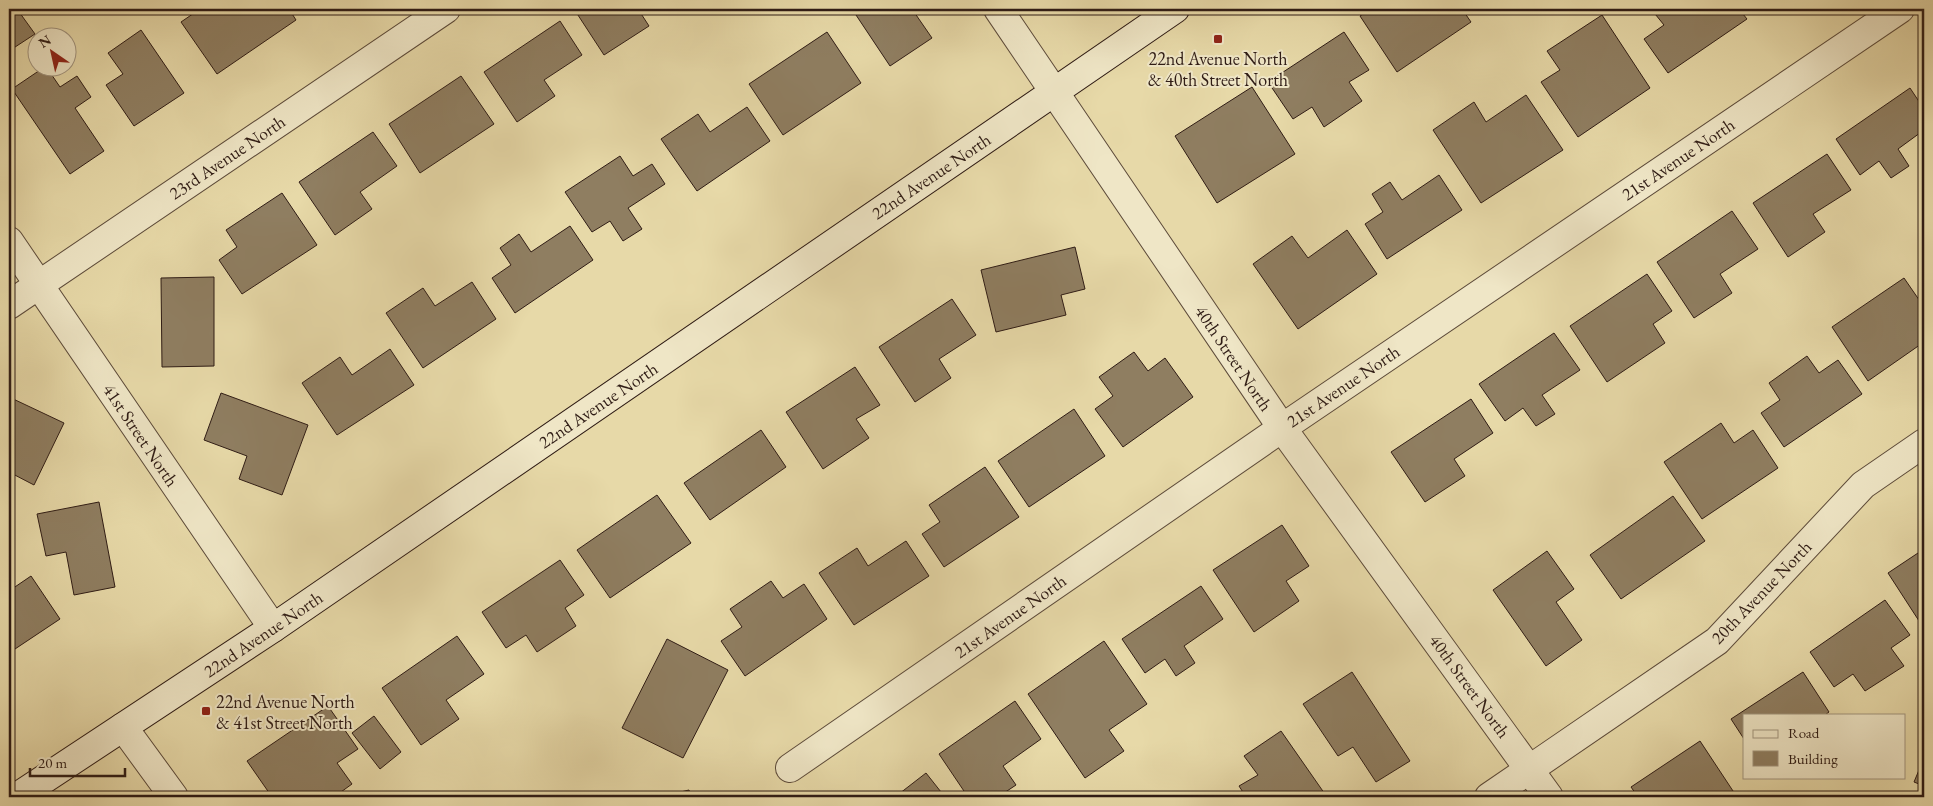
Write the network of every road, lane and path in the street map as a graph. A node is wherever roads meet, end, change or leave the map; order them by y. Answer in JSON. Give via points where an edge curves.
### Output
{"nodes":[{"id":1,"x":446,"y":9,"type":"edge"},
{"id":2,"x":998,"y":9,"type":"edge"},
{"id":3,"x":1175,"y":9,"type":"edge"},
{"id":4,"x":1900,"y":9,"type":"edge"},
{"id":5,"x":1054,"y":92,"type":"junction"},
{"id":6,"x":9,"y":241,"type":"edge"},
{"id":7,"x":39,"y":285,"type":"junction"},
{"id":8,"x":9,"y":306,"type":"edge"},
{"id":9,"x":1282,"y":428,"type":"junction"},
{"id":10,"x":1924,"y":443,"type":"edge"},
{"id":11,"x":273,"y":628,"type":"junction"},
{"id":12,"x":123,"y":727,"type":"junction"},
{"id":13,"x":790,"y":768,"type":"dead end"},
{"id":14,"x":1531,"y":770,"type":"junction"},
{"id":15,"x":17,"y":797,"type":"edge"},
{"id":16,"x":174,"y":797,"type":"edge"},
{"id":17,"x":1489,"y":797,"type":"edge"},
{"id":18,"x":1549,"y":797,"type":"edge"}],
"edges":[{"from":1,"to":7,"type":"street","name":"23rd Avenue North"},
{"from":2,"to":5,"type":"street","name":"40th Street North"},
{"from":3,"to":5,"type":"street","name":"22nd Avenue North"},
{"from":4,"to":9,"type":"street","name":"21st Avenue North"},
{"from":5,"to":9,"type":"street","name":"40th Street North"},
{"from":5,"to":11,"type":"street","name":"22nd Avenue North"},
{"from":6,"to":7,"type":"street","name":"41st Street North"},
{"from":7,"to":8,"type":"street","name":"23rd Avenue North"},
{"from":7,"to":11,"type":"street","name":"41st Street North"},
{"from":9,"to":13,"type":"street","name":"21st Avenue North"},
{"from":9,"to":14,"type":"street","name":"40th Street North"},
{"from":10,"to":14,"type":"street","name":"20th Avenue North","via":[[1863,485],[1717,641]]},
{"from":11,"to":12,"type":"street","name":"22nd Avenue North"},
{"from":12,"to":15,"type":"street","name":"22nd Avenue North"},
{"from":12,"to":16,"type":"street"},
{"from":14,"to":17,"type":"street","name":"20th Avenue North"},
{"from":14,"to":18,"type":"street","name":"40th Street North"}]}
